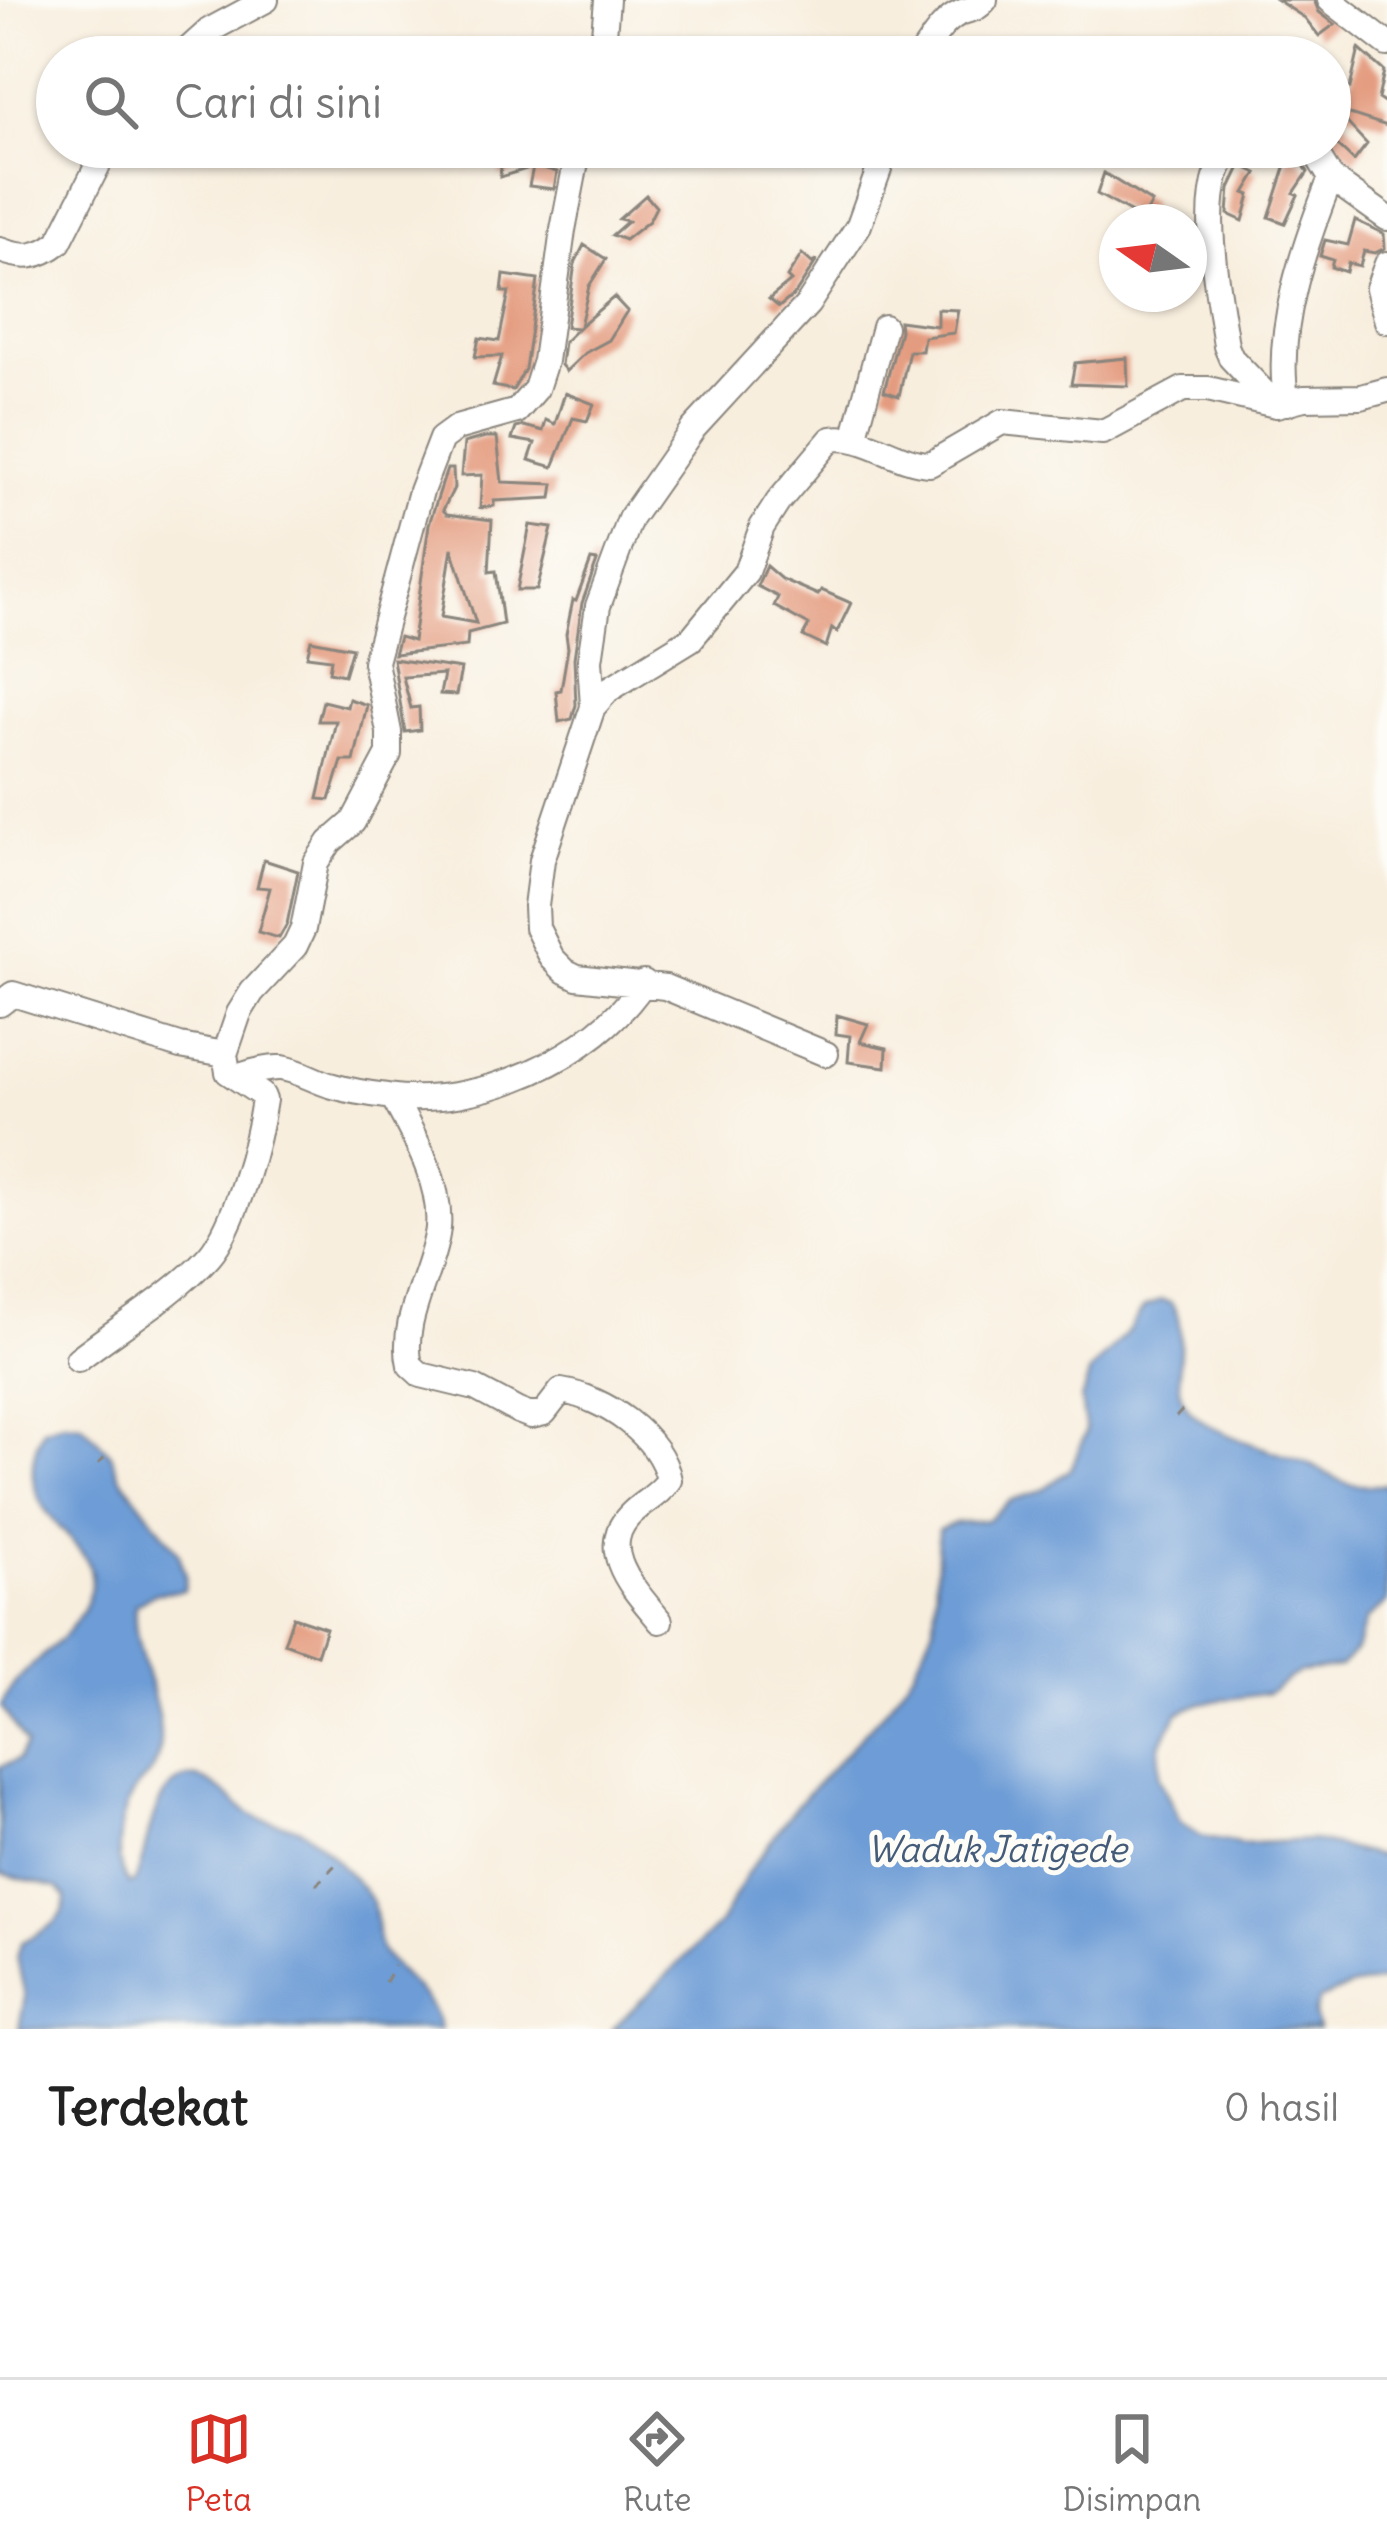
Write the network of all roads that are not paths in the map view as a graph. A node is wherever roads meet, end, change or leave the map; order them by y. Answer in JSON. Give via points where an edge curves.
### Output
{"nodes":[{"id":1,"x":266,"y":0,"type":"edge"},
{"id":2,"x":607,"y":0,"type":"edge"},
{"id":3,"x":1330,"y":0,"type":"edge"},
{"id":4,"x":972,"y":3,"type":"edge"},
{"id":5,"x":203,"y":36,"type":"edge"},
{"id":6,"x":604,"y":36,"type":"edge"},
{"id":7,"x":937,"y":36,"type":"edge"},
{"id":8,"x":1387,"y":44,"type":"edge"},
{"id":9,"x":96,"y":168,"type":"edge"},
{"id":10,"x":576,"y":168,"type":"edge"},
{"id":11,"x":879,"y":168,"type":"edge"},
{"id":12,"x":1221,"y":168,"type":"edge"},
{"id":13,"x":1325,"y":168,"type":"edge"},
{"id":14,"x":1331,"y":178,"type":"junction"},
{"id":15,"x":1387,"y":218,"type":"edge"},
{"id":16,"x":0,"y":250,"type":"edge"},
{"id":17,"x":1387,"y":264,"type":"edge"},
{"id":18,"x":1387,"y":321,"type":"edge"},
{"id":19,"x":884,"y":327,"type":"dead end"},
{"id":20,"x":1387,"y":390,"type":"edge"},
{"id":21,"x":1281,"y":404,"type":"junction"},
{"id":22,"x":854,"y":439,"type":"junction"},
{"id":23,"x":593,"y":707,"type":"junction"},
{"id":24,"x":644,"y":982,"type":"junction"},
{"id":25,"x":0,"y":1004,"type":"edge"},
{"id":26,"x":826,"y":1054,"type":"dead end"},
{"id":27,"x":230,"y":1065,"type":"junction"},
{"id":28,"x":393,"y":1097,"type":"junction"},
{"id":29,"x":78,"y":1359,"type":"dead end"},
{"id":30,"x":660,"y":1621,"type":"dead end"}],
"edges":[{"from":1,"to":5,"type":"street"},
{"from":2,"to":6,"type":"street"},
{"from":3,"to":8,"type":"street"},
{"from":4,"to":7,"type":"street"},
{"from":9,"to":16,"type":"street","via":[[59,242],[29,258]]},
{"from":10,"to":27,"type":"street","via":[[536,388],[518,411],[441,439],[375,662],[389,754],[353,821],[316,863],[303,929],[239,1013]]},
{"from":11,"to":23,"type":"street","via":[[859,225],[808,304],[693,429],[630,519],[598,606]]},
{"from":12,"to":21,"type":"street","via":[[1209,204],[1226,346]]},
{"from":13,"to":14,"type":"street"},
{"from":14,"to":15,"type":"street"},
{"from":14,"to":21,"type":"street","via":[[1300,262]]},
{"from":17,"to":18,"type":"street","via":[[1378,288]]},
{"from":19,"to":22,"type":"street"},
{"from":20,"to":21,"type":"street"},
{"from":21,"to":22,"type":"street","via":[[1184,389],[1103,432],[1001,422],[930,464]]},
{"from":22,"to":23,"type":"street","via":[[831,439],[791,486],[762,527],[746,572],[691,639],[608,689]]},
{"from":23,"to":24,"type":"street","via":[[542,860],[537,928],[565,971]]},
{"from":24,"to":26,"type":"street"},
{"from":24,"to":28,"type":"street","via":[[601,1032],[524,1074],[476,1094]]},
{"from":25,"to":27,"type":"street","via":[[14,994]]},
{"from":27,"to":28,"type":"street","via":[[285,1068]]},
{"from":27,"to":29,"type":"street","via":[[264,1100],[226,1232],[194,1270]]},
{"from":28,"to":30,"type":"street","via":[[437,1206],[410,1365],[531,1416],[544,1413],[561,1391],[583,1395],[642,1437],[669,1480],[625,1521],[618,1562]]}]}
